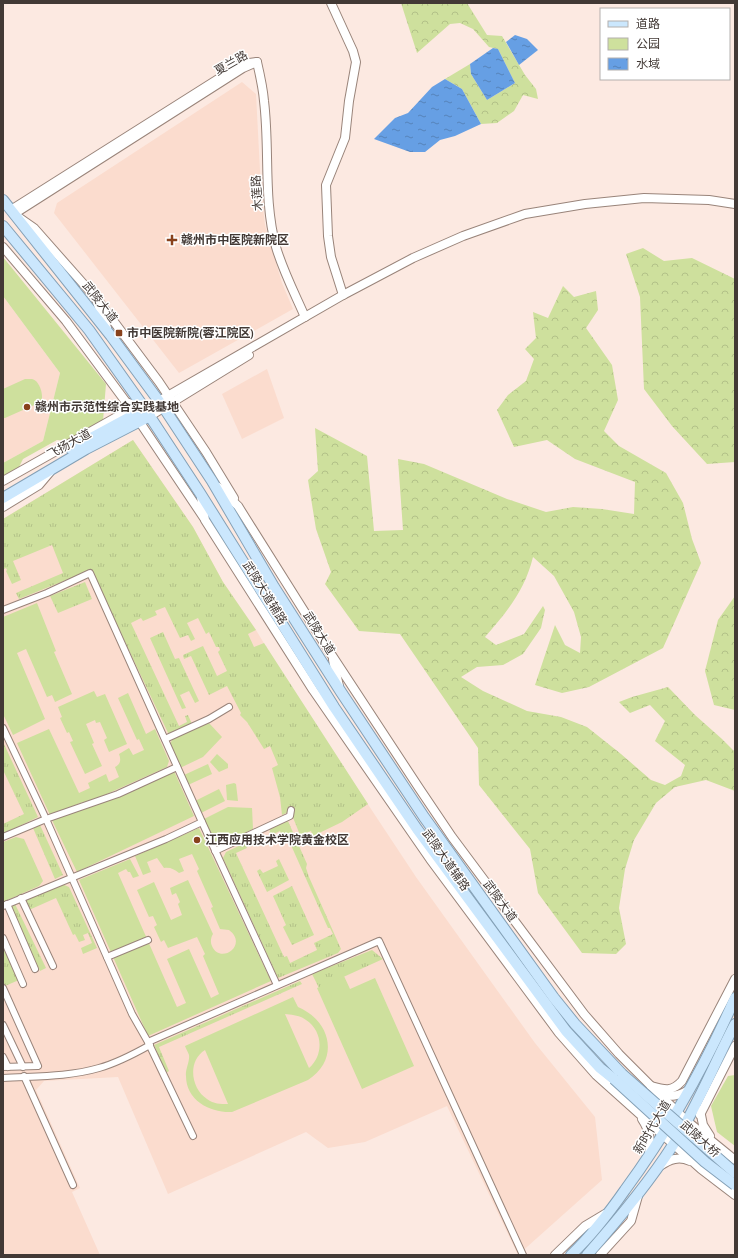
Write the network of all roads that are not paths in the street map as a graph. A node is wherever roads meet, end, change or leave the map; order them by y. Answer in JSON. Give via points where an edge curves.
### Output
{"nodes":[{"id":1,"x":331,"y":3,"type":"edge"},
{"id":2,"x":258,"y":62,"type":"joint"},
{"id":3,"x":3,"y":200,"type":"edge"},
{"id":4,"x":735,"y":204,"type":"edge"},
{"id":5,"x":735,"y":209,"type":"edge"},
{"id":6,"x":12,"y":212,"type":"junction"},
{"id":7,"x":3,"y":226,"type":"edge"},
{"id":8,"x":3,"y":248,"type":"edge"},
{"id":9,"x":343,"y":295,"type":"junction"},
{"id":10,"x":95,"y":297,"type":"junction"},
{"id":11,"x":305,"y":317,"type":"junction"},
{"id":12,"x":110,"y":336,"type":"junction"},
{"id":13,"x":126,"y":402,"type":"junction"},
{"id":14,"x":166,"y":402,"type":"junction"},
{"id":15,"x":148,"y":413,"type":"junction"},
{"id":16,"x":135,"y":416,"type":"junction"},
{"id":17,"x":55,"y":466,"type":"junction"},
{"id":18,"x":3,"y":481,"type":"edge"},
{"id":19,"x":212,"y":481,"type":"junction"},
{"id":20,"x":3,"y":490,"type":"edge"},
{"id":21,"x":200,"y":492,"type":"junction"},
{"id":22,"x":3,"y":498,"type":"edge"},
{"id":23,"x":238,"y":506,"type":"junction"},
{"id":24,"x":3,"y":507,"type":"edge"},
{"id":25,"x":205,"y":520,"type":"junction"},
{"id":26,"x":3,"y":610,"type":"edge"},
{"id":27,"x":331,"y":654,"type":"junction"},
{"id":28,"x":313,"y":690,"type":"junction"},
{"id":29,"x":341,"y":692,"type":"junction"},
{"id":30,"x":229,"y":707,"type":"dead end"},
{"id":31,"x":334,"y":707,"type":"junction"},
{"id":32,"x":3,"y":728,"type":"edge"},
{"id":33,"x":165,"y":740,"type":"junction"},
{"id":34,"x":177,"y":767,"type":"junction"},
{"id":35,"x":291,"y":810,"type":"dead end"},
{"id":36,"x":424,"y":817,"type":"junction"},
{"id":37,"x":46,"y":819,"type":"junction"},
{"id":38,"x":202,"y":822,"type":"junction"},
{"id":39,"x":417,"y":829,"type":"junction"},
{"id":40,"x":3,"y":837,"type":"edge"},
{"id":41,"x":452,"y":837,"type":"junction"},
{"id":42,"x":215,"y":851,"type":"junction"},
{"id":43,"x":430,"y":859,"type":"junction"},
{"id":44,"x":72,"y":878,"type":"junction"},
{"id":45,"x":21,"y":898,"type":"junction"},
{"id":46,"x":5,"y":905,"type":"edge"},
{"id":47,"x":3,"y":938,"type":"edge"},
{"id":48,"x":148,"y":940,"type":"dead end"},
{"id":49,"x":107,"y":957,"type":"junction"},
{"id":50,"x":53,"y":966,"type":"dead end"},
{"id":51,"x":35,"y":969,"type":"dead end"},
{"id":52,"x":735,"y":979,"type":"edge"},
{"id":53,"x":23,"y":984,"type":"dead end"},
{"id":54,"x":277,"y":985,"type":"junction"},
{"id":55,"x":3,"y":988,"type":"edge"},
{"id":56,"x":735,"y":998,"type":"edge"},
{"id":57,"x":735,"y":1024,"type":"edge"},
{"id":58,"x":3,"y":1025,"type":"edge"},
{"id":59,"x":149,"y":1044,"type":"junction"},
{"id":60,"x":735,"y":1046,"type":"edge"},
{"id":61,"x":729,"y":1055,"type":"edge"},
{"id":62,"x":3,"y":1056,"type":"edge"},
{"id":63,"x":5,"y":1067,"type":"edge"},
{"id":64,"x":23,"y":1067,"type":"junction"},
{"id":65,"x":24,"y":1076,"type":"junction"},
{"id":66,"x":618,"y":1077,"type":"junction"},
{"id":67,"x":3,"y":1078,"type":"edge"},
{"id":68,"x":653,"y":1088,"type":"junction"},
{"id":69,"x":690,"y":1089,"type":"junction"},
{"id":70,"x":701,"y":1095,"type":"junction"},
{"id":71,"x":638,"y":1112,"type":"junction"},
{"id":72,"x":677,"y":1112,"type":"junction"},
{"id":73,"x":700,"y":1115,"type":"junction"},
{"id":74,"x":687,"y":1121,"type":"junction"},
{"id":75,"x":193,"y":1136,"type":"dead end"},
{"id":76,"x":663,"y":1136,"type":"junction"},
{"id":77,"x":673,"y":1145,"type":"junction"},
{"id":78,"x":719,"y":1147,"type":"junction"},
{"id":79,"x":735,"y":1160,"type":"edge"},
{"id":80,"x":647,"y":1161,"type":"junction"},
{"id":81,"x":695,"y":1164,"type":"junction"},
{"id":82,"x":658,"y":1168,"type":"junction"},
{"id":83,"x":735,"y":1173,"type":"edge"},
{"id":84,"x":73,"y":1185,"type":"dead end"},
{"id":85,"x":735,"y":1185,"type":"edge"},
{"id":86,"x":639,"y":1193,"type":"junction"},
{"id":87,"x":735,"y":1195,"type":"edge"},
{"id":88,"x":609,"y":1212,"type":"junction"},
{"id":89,"x":522,"y":1255,"type":"edge"},
{"id":90,"x":555,"y":1255,"type":"edge"},
{"id":91,"x":571,"y":1255,"type":"edge"},
{"id":92,"x":588,"y":1255,"type":"edge"},
{"id":93,"x":600,"y":1255,"type":"edge"}],
"edges":[{"from":1,"to":9,"type":"street","via":[[356,62],[345,138],[326,185],[331,257]]},
{"from":2,"to":6,"type":"street","name":"夏兰路","via":[[243,68]]},
{"from":2,"to":11,"type":"street","name":"木莲路","via":[[264,102],[271,221],[276,246]]},
{"from":3,"to":6,"type":"main road","name":"武陵大道"},
{"from":4,"to":9,"type":"street","via":[[709,200],[644,198],[525,214],[413,258]]},
{"from":5,"to":14,"type":"street","via":[[643,201],[525,218],[464,239],[415,260]]},
{"from":6,"to":10,"type":"street","via":[[34,228]]},
{"from":6,"to":12,"type":"main road","name":"武陵大道"},
{"from":7,"to":15,"type":"main road","name":"武陵大道","via":[[88,330]]},
{"from":8,"to":13,"type":"street","via":[[66,322]]},
{"from":9,"to":11,"type":"street"},
{"from":10,"to":12,"type":"street"},
{"from":10,"to":14,"type":"street","via":[[109,314]]},
{"from":11,"to":14,"type":"street"},
{"from":12,"to":14,"type":"main road","name":"武陵大道"},
{"from":13,"to":15,"type":"street"},
{"from":13,"to":16,"type":"street"},
{"from":14,"to":15,"type":"street"},
{"from":14,"to":19,"type":"main road","name":"武陵大道"},
{"from":14,"to":23,"type":"street","via":[[206,452]]},
{"from":15,"to":16,"type":"main road","name":"飞扬大道"},
{"from":15,"to":21,"type":"main road","name":"武陵大道"},
{"from":16,"to":17,"type":"main road","name":"飞扬大道"},
{"from":16,"to":18,"type":"street","via":[[120,414]]},
{"from":16,"to":20,"type":"main road","name":"飞扬大道","via":[[86,440]]},
{"from":16,"to":25,"type":"street"},
{"from":17,"to":22,"type":"main road","name":"飞扬大道"},
{"from":17,"to":24,"type":"street","via":[[39,486]]},
{"from":19,"to":23,"type":"street","name":"武陵大道辅路"},
{"from":19,"to":29,"type":"main road","name":"武陵大道"},
{"from":21,"to":25,"type":"street","name":"武陵大道辅路"},
{"from":21,"to":31,"type":"main road","name":"武陵大道"},
{"from":23,"to":27,"type":"street","name":"武陵大道辅路"},
{"from":25,"to":28,"type":"street","name":"武陵大道辅路"},
{"from":26,"to":33,"type":"street","via":[[90,573]]},
{"from":27,"to":29,"type":"street"},
{"from":27,"to":41,"type":"street","name":"武陵大道辅路"},
{"from":28,"to":31,"type":"street"},
{"from":28,"to":43,"type":"street","name":"武陵大道辅路"},
{"from":29,"to":36,"type":"main road","name":"武陵大道"},
{"from":30,"to":33,"type":"street"},
{"from":31,"to":39,"type":"main road","name":"武陵大道"},
{"from":32,"to":37,"type":"street"},
{"from":33,"to":34,"type":"street"},
{"from":34,"to":37,"type":"street","via":[[118,794]]},
{"from":34,"to":38,"type":"street"},
{"from":35,"to":42,"type":"street","via":[[290,816]]},
{"from":36,"to":41,"type":"street"},
{"from":36,"to":66,"type":"main road","name":"武陵大道","via":[[554,998]]},
{"from":37,"to":40,"type":"street"},
{"from":37,"to":44,"type":"street"},
{"from":38,"to":42,"type":"street"},
{"from":38,"to":44,"type":"street"},
{"from":39,"to":43,"type":"street"},
{"from":39,"to":66,"type":"main road","name":"武陵大道","via":[[566,1031],[600,1068]]},
{"from":41,"to":68,"type":"street","name":"武陵大道辅路","via":[[584,1014]]},
{"from":42,"to":54,"type":"street"},
{"from":43,"to":71,"type":"street","name":"武陵大道辅路","via":[[559,1032],[596,1075]]},
{"from":44,"to":45,"type":"street"},
{"from":44,"to":49,"type":"street"},
{"from":45,"to":46,"type":"street"},
{"from":45,"to":50,"type":"street"},
{"from":46,"to":51,"type":"street"},
{"from":47,"to":53,"type":"street"},
{"from":48,"to":49,"type":"street"},
{"from":49,"to":59,"type":"street","via":[[132,1014]]},
{"from":52,"to":68,"type":"street","via":[[682,1081],[669,1090]]},
{"from":54,"to":59,"type":"street"},
{"from":54,"to":89,"type":"street","via":[[379,941]]},
{"from":55,"to":64,"type":"street","via":[[38,1066]]},
{"from":56,"to":69,"type":"main road","name":"新时代大道"},
{"from":57,"to":61,"type":"main road"},
{"from":58,"to":64,"type":"street"},
{"from":59,"to":65,"type":"street","via":[[99,1068],[62,1075]]},
{"from":59,"to":75,"type":"street"},
{"from":60,"to":61,"type":"street"},
{"from":61,"to":70,"type":"main road"},
{"from":61,"to":73,"type":"street"},
{"from":62,"to":63,"type":"street"},
{"from":63,"to":64,"type":"street"},
{"from":65,"to":67,"type":"street"},
{"from":65,"to":84,"type":"street"},
{"from":66,"to":83,"type":"main road","name":"武陵大桥","bridge":true},
{"from":66,"to":85,"type":"main road","name":"武陵大桥","bridge":true,"via":[[705,1162]]},
{"from":68,"to":69,"type":"street","via":[[665,1096],[682,1094]]},
{"from":68,"to":72,"type":"street","name":"武陵大道辅路"},
{"from":69,"to":72,"type":"main road","name":"新时代大道"},
{"from":70,"to":73,"type":"street"},
{"from":70,"to":74,"type":"main road"},
{"from":71,"to":76,"type":"street","name":"武陵大道辅路"},
{"from":71,"to":80,"type":"street","via":[[649,1132],[651,1143]]},
{"from":72,"to":74,"type":"street","name":"武陵大道辅路"},
{"from":72,"to":76,"type":"main road","name":"新时代大道"},
{"from":73,"to":78,"type":"street","via":[[707,1132]]},
{"from":74,"to":77,"type":"main road"},
{"from":74,"to":78,"type":"street","name":"武陵大道辅路"},
{"from":76,"to":77,"type":"street","name":"武陵大道辅路"},
{"from":76,"to":80,"type":"main road","name":"新时代大道"},
{"from":77,"to":81,"type":"street","name":"武陵大道辅路"},
{"from":77,"to":82,"type":"main road"},
{"from":78,"to":79,"type":"street","name":"武陵大道辅路"},
{"from":80,"to":88,"type":"main road","name":"新时代大道"},
{"from":81,"to":82,"type":"street","via":[[679,1158]]},
{"from":81,"to":87,"type":"street","name":"武陵大道辅路"},
{"from":82,"to":86,"type":"main road"},
{"from":86,"to":92,"type":"main road"},
{"from":86,"to":93,"type":"street","via":[[631,1221]]},
{"from":88,"to":90,"type":"street","via":[[585,1226]]},
{"from":88,"to":91,"type":"main road","name":"新时代大道"}]}
